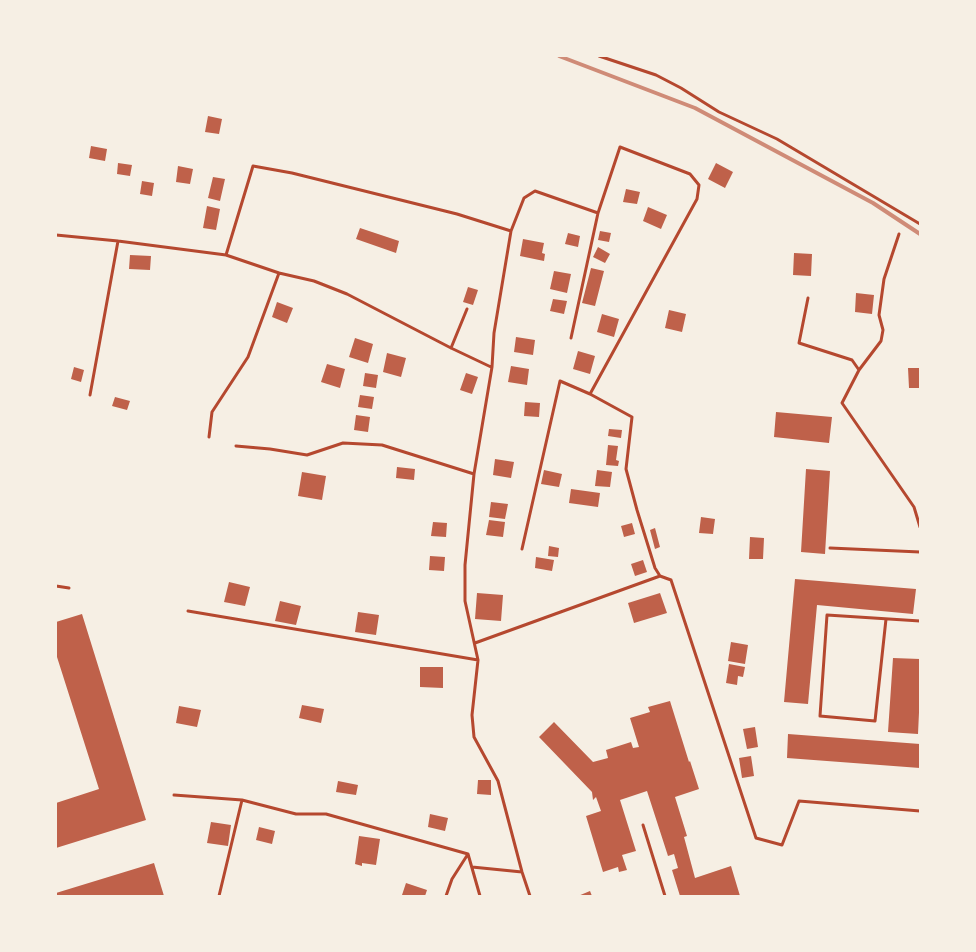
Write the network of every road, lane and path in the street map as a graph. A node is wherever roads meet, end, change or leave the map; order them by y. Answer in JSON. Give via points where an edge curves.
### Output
{"nodes":[{"id":1,"x":599,"y":56,"type":"edge"},
{"id":2,"x":598,"y":213,"type":"junction"},
{"id":3,"x":920,"y":223,"type":"edge"},
{"id":4,"x":511,"y":231,"type":"junction"},
{"id":5,"x":898,"y":234,"type":"dead end"},
{"id":6,"x":56,"y":235,"type":"edge"},
{"id":7,"x":118,"y":241,"type":"junction"},
{"id":8,"x":226,"y":255,"type":"junction"},
{"id":9,"x":279,"y":273,"type":"junction"},
{"id":10,"x":808,"y":298,"type":"dead end"},
{"id":11,"x":467,"y":309,"type":"dead end"},
{"id":12,"x":571,"y":338,"type":"dead end"},
{"id":13,"x":451,"y":348,"type":"junction"},
{"id":14,"x":492,"y":367,"type":"junction"},
{"id":15,"x":859,"y":370,"type":"junction"},
{"id":16,"x":590,"y":394,"type":"junction"},
{"id":17,"x":90,"y":395,"type":"dead end"},
{"id":18,"x":208,"y":437,"type":"dead end"},
{"id":19,"x":236,"y":446,"type":"dead end"},
{"id":20,"x":474,"y":474,"type":"junction"},
{"id":21,"x":921,"y":527,"type":"edge"},
{"id":22,"x":830,"y":548,"type":"dead end"},
{"id":23,"x":522,"y":549,"type":"dead end"},
{"id":24,"x":921,"y":552,"type":"edge"},
{"id":25,"x":660,"y":576,"type":"junction"},
{"id":26,"x":56,"y":586,"type":"edge"},
{"id":27,"x":69,"y":588,"type":"dead end"},
{"id":28,"x":188,"y":611,"type":"dead end"},
{"id":29,"x":886,"y":619,"type":"junction"},
{"id":30,"x":921,"y":621,"type":"edge"},
{"id":31,"x":475,"y":643,"type":"junction"},
{"id":32,"x":478,"y":660,"type":"junction"},
{"id":33,"x":174,"y":795,"type":"dead end"},
{"id":34,"x":242,"y":800,"type":"junction"},
{"id":35,"x":921,"y":811,"type":"edge"},
{"id":36,"x":644,"y":825,"type":"dead end"},
{"id":37,"x":468,"y":854,"type":"junction"},
{"id":38,"x":472,"y":867,"type":"junction"},
{"id":39,"x":522,"y":872,"type":"junction"},
{"id":40,"x":219,"y":897,"type":"edge"},
{"id":41,"x":446,"y":897,"type":"edge"},
{"id":42,"x":480,"y":897,"type":"edge"},
{"id":43,"x":530,"y":897,"type":"edge"},
{"id":44,"x":665,"y":897,"type":"edge"}],
"edges":[{"from":1,"to":3,"type":"lane","via":[[656,75],[681,88]]},
{"from":2,"to":4,"type":"lane","via":[[535,191],[524,198]]},
{"from":2,"to":12,"type":"lane"},
{"from":2,"to":16,"type":"lane","via":[[620,147],[690,174],[699,185],[697,199]]},
{"from":4,"to":8,"type":"lane","via":[[457,214],[253,166]]},
{"from":4,"to":14,"type":"lane"},
{"from":5,"to":15,"type":"lane","via":[[884,279],[879,315],[881,341]]},
{"from":6,"to":7,"type":"lane"},
{"from":7,"to":8,"type":"lane"},
{"from":7,"to":17,"type":"lane"},
{"from":8,"to":9,"type":"lane"},
{"from":9,"to":13,"type":"lane","via":[[347,294]]},
{"from":9,"to":18,"type":"lane","via":[[248,357],[212,412]]},
{"from":10,"to":15,"type":"lane","via":[[800,343],[852,360]]},
{"from":11,"to":13,"type":"lane"},
{"from":13,"to":14,"type":"lane"},
{"from":14,"to":20,"type":"lane"},
{"from":15,"to":21,"type":"lane","via":[[842,403],[914,507]]},
{"from":16,"to":23,"type":"lane","via":[[560,381]]},
{"from":16,"to":25,"type":"lane","via":[[632,417],[627,469]]},
{"from":19,"to":20,"type":"lane","via":[[307,455],[343,443],[382,445]]},
{"from":20,"to":31,"type":"lane","via":[[465,601]]},
{"from":22,"to":24,"type":"lane"},
{"from":25,"to":31,"type":"lane"},
{"from":25,"to":35,"type":"lane","via":[[671,580],[756,838],[782,845],[799,801]]},
{"from":26,"to":27,"type":"lane"},
{"from":28,"to":32,"type":"lane"},
{"from":29,"to":29,"type":"lane","via":[[875,721],[820,716],[827,615]]},
{"from":29,"to":30,"type":"lane"},
{"from":31,"to":32,"type":"lane"},
{"from":32,"to":39,"type":"lane","via":[[472,715],[474,736],[498,781]]},
{"from":33,"to":34,"type":"lane"},
{"from":34,"to":37,"type":"lane","via":[[296,814],[326,814]]},
{"from":34,"to":40,"type":"lane"},
{"from":36,"to":44,"type":"lane"},
{"from":37,"to":38,"type":"lane"},
{"from":37,"to":41,"type":"lane"},
{"from":38,"to":39,"type":"lane"},
{"from":38,"to":42,"type":"lane"},
{"from":39,"to":43,"type":"lane"}]}
